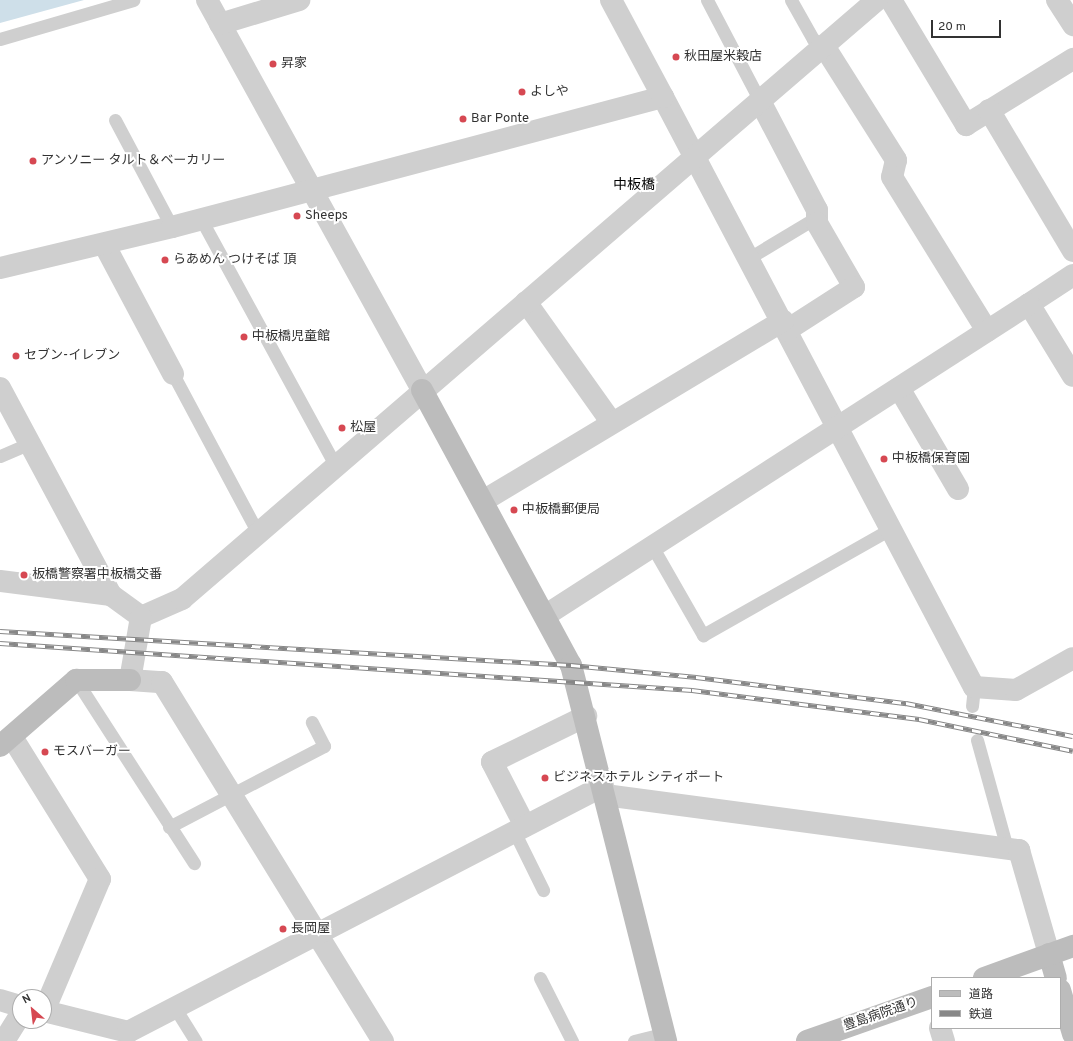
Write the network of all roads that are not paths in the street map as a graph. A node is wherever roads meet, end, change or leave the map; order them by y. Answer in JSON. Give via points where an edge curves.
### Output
{"nodes":[{"id":1,"x":132,"y":0,"type":"edge"},
{"id":2,"x":207,"y":0,"type":"edge"},
{"id":3,"x":299,"y":0,"type":"edge"},
{"id":4,"x":611,"y":0,"type":"edge"},
{"id":5,"x":707,"y":0,"type":"edge"},
{"id":6,"x":791,"y":0,"type":"edge"},
{"id":7,"x":878,"y":0,"type":"edge"},
{"id":8,"x":891,"y":0,"type":"edge"},
{"id":9,"x":220,"y":24,"type":"junction"},
{"id":10,"x":0,"y":39,"type":"edge"},
{"id":11,"x":824,"y":46,"type":"junction"},
{"id":12,"x":1073,"y":59,"type":"edge"},
{"id":13,"x":663,"y":97,"type":"junction"},
{"id":14,"x":760,"y":100,"type":"junction"},
{"id":15,"x":989,"y":110,"type":"junction"},
{"id":16,"x":115,"y":120,"type":"dead end"},
{"id":17,"x":695,"y":156,"type":"junction"},
{"id":18,"x":311,"y":191,"type":"junction"},
{"id":19,"x":817,"y":217,"type":"junction"},
{"id":20,"x":201,"y":219,"type":"junction"},
{"id":21,"x":172,"y":227,"type":"junction"},
{"id":22,"x":104,"y":244,"type":"junction"},
{"id":23,"x":1073,"y":252,"type":"edge"},
{"id":24,"x":749,"y":258,"type":"junction"},
{"id":25,"x":0,"y":268,"type":"edge"},
{"id":26,"x":1073,"y":275,"type":"edge"},
{"id":27,"x":526,"y":302,"type":"junction"},
{"id":28,"x":1029,"y":304,"type":"junction"},
{"id":29,"x":785,"y":325,"type":"junction"},
{"id":30,"x":987,"y":331,"type":"junction"},
{"id":31,"x":172,"y":374,"type":"joint"},
{"id":32,"x":1073,"y":376,"type":"edge"},
{"id":33,"x":0,"y":388,"type":"edge"},
{"id":34,"x":899,"y":388,"type":"junction"},
{"id":35,"x":422,"y":390,"type":"junction"},
{"id":36,"x":612,"y":423,"type":"junction"},
{"id":37,"x":836,"y":429,"type":"junction"},
{"id":38,"x":30,"y":443,"type":"junction"},
{"id":39,"x":0,"y":456,"type":"edge"},
{"id":40,"x":336,"y":466,"type":"junction"},
{"id":41,"x":958,"y":489,"type":"dead end"},
{"id":42,"x":483,"y":501,"type":"junction"},
{"id":43,"x":890,"y":529,"type":"junction"},
{"id":44,"x":258,"y":533,"type":"junction"},
{"id":45,"x":652,"y":546,"type":"junction"},
{"id":46,"x":0,"y":582,"type":"edge"},
{"id":47,"x":111,"y":594,"type":"junction"},
{"id":48,"x":546,"y":614,"type":"junction"},
{"id":49,"x":141,"y":617,"type":"junction"},
{"id":50,"x":1073,"y":658,"type":"edge"},
{"id":51,"x":76,"y":680,"type":"junction"},
{"id":52,"x":130,"y":680,"type":"junction"},
{"id":53,"x":586,"y":716,"type":"junction"},
{"id":54,"x":312,"y":722,"type":"dead end"},
{"id":55,"x":977,"y":740,"type":"dead end"},
{"id":56,"x":6,"y":742,"type":"edge"},
{"id":57,"x":604,"y":791,"type":"junction"},
{"id":58,"x":230,"y":793,"type":"junction"},
{"id":59,"x":169,"y":827,"type":"junction"},
{"id":60,"x":520,"y":828,"type":"junction"},
{"id":61,"x":1007,"y":848,"type":"junction"},
{"id":62,"x":194,"y":863,"type":"dead end"},
{"id":63,"x":543,"y":890,"type":"dead end"},
{"id":64,"x":318,"y":934,"type":"junction"},
{"id":65,"x":1073,"y":946,"type":"edge"},
{"id":66,"x":1049,"y":954,"type":"junction"},
{"id":67,"x":987,"y":977,"type":"edge"},
{"id":68,"x":1056,"y":977,"type":"edge"},
{"id":69,"x":540,"y":978,"type":"dead end"},
{"id":70,"x":52,"y":992,"type":"edge"},
{"id":71,"x":1061,"y":993,"type":"edge"},
{"id":72,"x":931,"y":998,"type":"edge"},
{"id":73,"x":0,"y":1000,"type":"edge"},
{"id":74,"x":12,"y":1004,"type":"edge"},
{"id":75,"x":175,"y":1008,"type":"junction"},
{"id":76,"x":52,"y":1013,"type":"edge"},
{"id":77,"x":12,"y":1028,"type":"edge"},
{"id":78,"x":940,"y":1029,"type":"edge"},
{"id":79,"x":1073,"y":1034,"type":"edge"},
{"id":80,"x":842,"y":1035,"type":"edge"},
{"id":81,"x":666,"y":1037,"type":"edge"},
{"id":82,"x":4,"y":1041,"type":"edge"},
{"id":83,"x":196,"y":1041,"type":"edge"},
{"id":84,"x":383,"y":1041,"type":"edge"},
{"id":85,"x":572,"y":1041,"type":"edge"},
{"id":86,"x":634,"y":1041,"type":"edge"},
{"id":87,"x":807,"y":1041,"type":"edge"},
{"id":88,"x":944,"y":1041,"type":"edge"}],
"edges":[{"from":1,"to":10,"type":"lane"},
{"from":2,"to":9,"type":"street"},
{"from":3,"to":9,"type":"street"},
{"from":4,"to":13,"type":"street"},
{"from":5,"to":14,"type":"lane"},
{"from":6,"to":11,"type":"lane","via":[[813,39]]},
{"from":7,"to":11,"type":"street"},
{"from":8,"to":15,"type":"street","via":[[966,125]]},
{"from":9,"to":18,"type":"street"},
{"from":11,"to":14,"type":"street"},
{"from":11,"to":30,"type":"street","via":[[896,160],[892,177]]},
{"from":12,"to":15,"type":"street"},
{"from":13,"to":17,"type":"street"},
{"from":13,"to":18,"type":"street"},
{"from":14,"to":17,"type":"street"},
{"from":14,"to":19,"type":"street","via":[[817,210]]},
{"from":15,"to":23,"type":"street"},
{"from":16,"to":21,"type":"lane"},
{"from":17,"to":24,"type":"street"},
{"from":17,"to":27,"type":"street"},
{"from":18,"to":20,"type":"street"},
{"from":18,"to":35,"type":"street"},
{"from":19,"to":24,"type":"lane"},
{"from":19,"to":29,"type":"street","via":[[817,224],[854,287]]},
{"from":20,"to":21,"type":"street"},
{"from":20,"to":40,"type":"lane"},
{"from":21,"to":22,"type":"street"},
{"from":22,"to":25,"type":"street"},
{"from":22,"to":31,"type":"street"},
{"from":24,"to":29,"type":"street"},
{"from":26,"to":28,"type":"street"},
{"from":27,"to":35,"type":"street"},
{"from":27,"to":36,"type":"street"},
{"from":28,"to":30,"type":"street"},
{"from":28,"to":32,"type":"street"},
{"from":29,"to":36,"type":"street"},
{"from":29,"to":37,"type":"street"},
{"from":30,"to":34,"type":"street"},
{"from":31,"to":44,"type":"lane"},
{"from":33,"to":38,"type":"street"},
{"from":34,"to":37,"type":"street"},
{"from":34,"to":41,"type":"street"},
{"from":35,"to":40,"type":"street"},
{"from":35,"to":42,"type":"street"},
{"from":36,"to":42,"type":"street"},
{"from":37,"to":43,"type":"street"},
{"from":37,"to":45,"type":"street"},
{"from":38,"to":39,"type":"lane"},
{"from":38,"to":47,"type":"street"},
{"from":40,"to":44,"type":"street"},
{"from":42,"to":48,"type":"street"},
{"from":43,"to":45,"type":"lane","via":[[703,635]]},
{"from":43,"to":50,"type":"street","via":[[973,696],[1016,690]]},
{"from":44,"to":49,"type":"street","via":[[182,599]]},
{"from":45,"to":48,"type":"street"},
{"from":46,"to":47,"type":"street"},
{"from":47,"to":49,"type":"street"},
{"from":48,"to":53,"type":"street","via":[[571,665]]},
{"from":49,"to":52,"type":"street"},
{"from":51,"to":52,"type":"street"},
{"from":51,"to":56,"type":"street"},
{"from":51,"to":59,"type":"lane"},
{"from":52,"to":58,"type":"street","via":[[162,682]]},
{"from":53,"to":57,"type":"street"},
{"from":53,"to":60,"type":"street","via":[[492,762]]},
{"from":54,"to":58,"type":"lane","via":[[324,746]]},
{"from":55,"to":61,"type":"lane","via":[[979,759]]},
{"from":56,"to":70,"type":"street","via":[[100,879]]},
{"from":57,"to":60,"type":"street"},
{"from":57,"to":61,"type":"street"},
{"from":57,"to":81,"type":"street"},
{"from":58,"to":59,"type":"lane"},
{"from":58,"to":64,"type":"street"},
{"from":59,"to":62,"type":"lane"},
{"from":60,"to":63,"type":"lane"},
{"from":60,"to":64,"type":"street"},
{"from":61,"to":66,"type":"street","via":[[1018,850]]},
{"from":64,"to":75,"type":"street"},
{"from":64,"to":84,"type":"street"},
{"from":65,"to":66,"type":"street"},
{"from":66,"to":67,"type":"street"},
{"from":66,"to":68,"type":"street"},
{"from":69,"to":85,"type":"lane"},
{"from":71,"to":79,"type":"street"},
{"from":72,"to":80,"type":"street","name":"豊島病院通り"},
{"from":73,"to":74,"type":"street"},
{"from":75,"to":76,"type":"street","via":[[128,1032]]},
{"from":75,"to":83,"type":"lane"},
{"from":77,"to":82,"type":"street"},
{"from":78,"to":88,"type":"street"},
{"from":80,"to":87,"type":"street","name":"豊島病院通り"},
{"from":81,"to":86,"type":"lane"}]}
